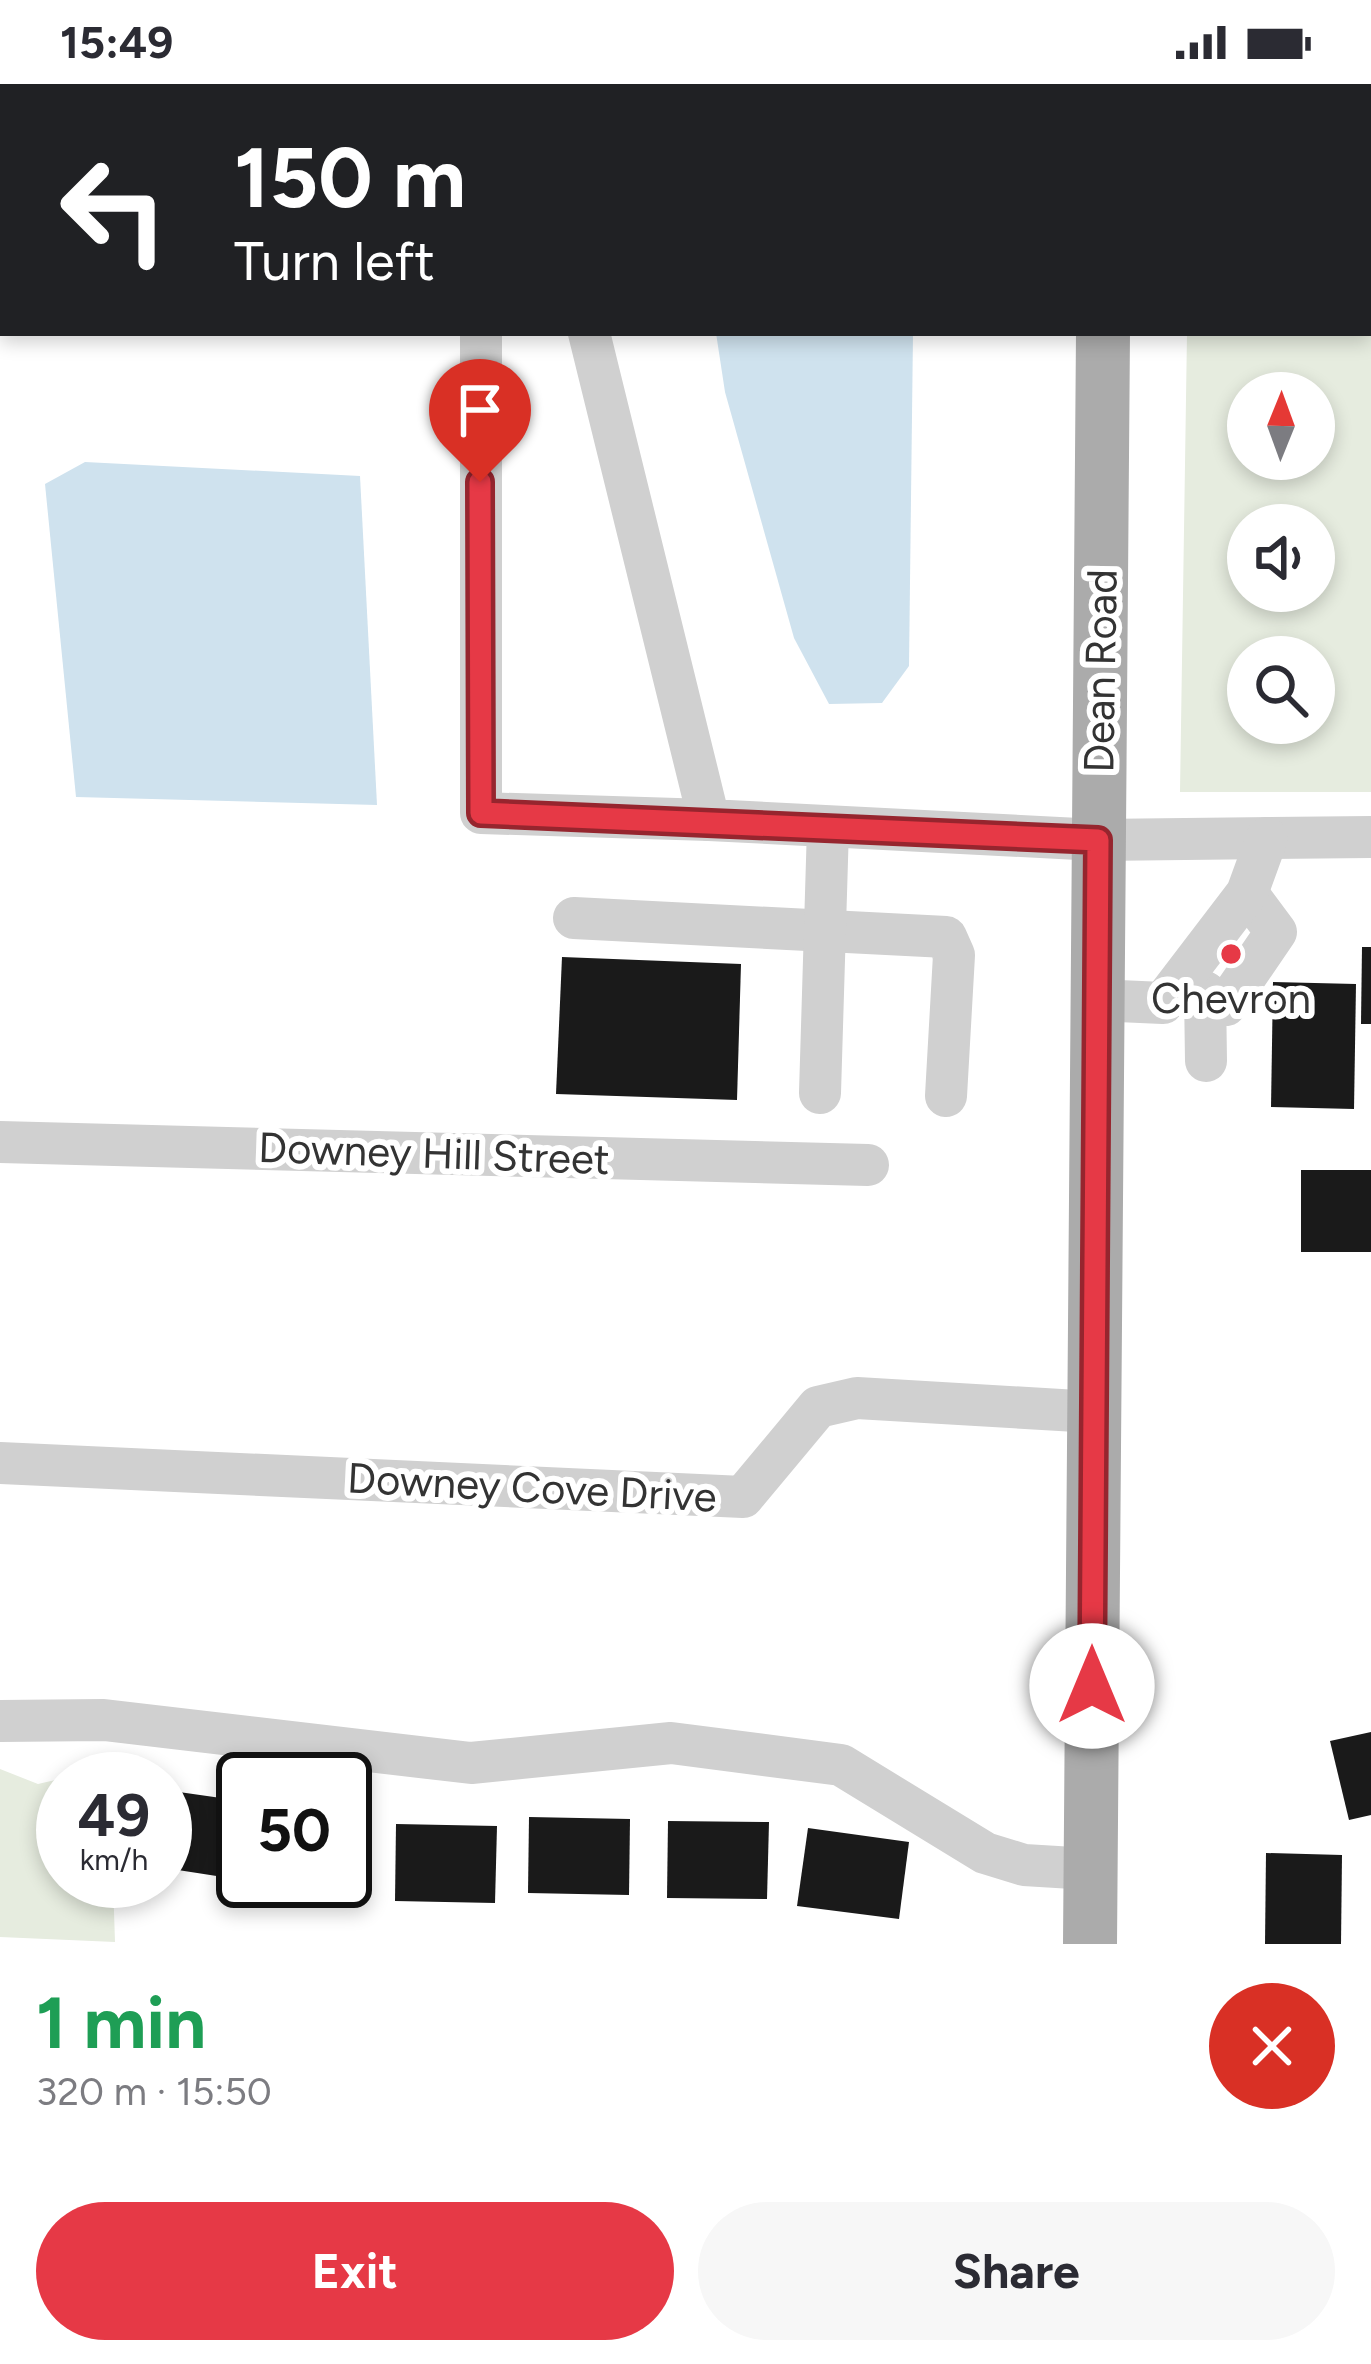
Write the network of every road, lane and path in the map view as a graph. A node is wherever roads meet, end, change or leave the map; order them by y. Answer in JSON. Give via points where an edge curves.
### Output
{"nodes":[{"id":1,"x":481,"y":336,"type":"edge"},
{"id":2,"x":590,"y":336,"type":"edge"},
{"id":3,"x":1103,"y":336,"type":"edge"},
{"id":4,"x":709,"y":820,"type":"junction"},
{"id":5,"x":828,"y":827,"type":"junction"},
{"id":6,"x":1371,"y":837,"type":"edge"},
{"id":7,"x":1267,"y":838,"type":"junction"},
{"id":8,"x":1098,"y":840,"type":"junction"},
{"id":9,"x":574,"y":918,"type":"dead end"},
{"id":10,"x":826,"y":931,"type":"junction"},
{"id":11,"x":1193,"y":986,"type":"junction"},
{"id":12,"x":1096,"y":1000,"type":"junction"},
{"id":13,"x":1206,"y":1060,"type":"dead end"},
{"id":14,"x":820,"y":1093,"type":"dead end"},
{"id":15,"x":946,"y":1096,"type":"dead end"},
{"id":16,"x":0,"y":1142,"type":"edge"},
{"id":17,"x":868,"y":1165,"type":"dead end"},
{"id":18,"x":1094,"y":1412,"type":"junction"},
{"id":19,"x":0,"y":1463,"type":"edge"},
{"id":20,"x":0,"y":1721,"type":"edge"},
{"id":21,"x":1090,"y":1869,"type":"junction"},
{"id":22,"x":1090,"y":1944,"type":"edge"}],
"edges":[{"from":1,"to":4,"type":"street","via":[[481,813]]},
{"from":2,"to":4,"type":"street"},
{"from":3,"to":8,"type":"main road","name":"Dean Road"},
{"from":4,"to":5,"type":"street"},
{"from":5,"to":8,"type":"street"},
{"from":5,"to":10,"type":"street"},
{"from":6,"to":7,"type":"street"},
{"from":7,"to":8,"type":"street"},
{"from":7,"to":11,"type":"street","via":[[1247,893]]},
{"from":8,"to":12,"type":"main road","name":"Dean Road"},
{"from":9,"to":10,"type":"street"},
{"from":10,"to":14,"type":"street"},
{"from":10,"to":15,"type":"street","via":[[946,937],[954,955]]},
{"from":11,"to":12,"type":"street","via":[[1163,1003]]},
{"from":11,"to":13,"type":"street"},
{"from":12,"to":18,"type":"main road","name":"Dean Road"},
{"from":16,"to":17,"type":"street","name":"Downey Hill Street"},
{"from":18,"to":19,"type":"street","name":"Downey Cove Drive","via":[[857,1398],[818,1407],[743,1497]]},
{"from":18,"to":21,"type":"main road","name":"Dean Road"},
{"from":20,"to":21,"type":"street","via":[[104,1720],[471,1763],[671,1743],[841,1765],[985,1853]]},
{"from":21,"to":22,"type":"main road","name":"Dean Road"}]}
